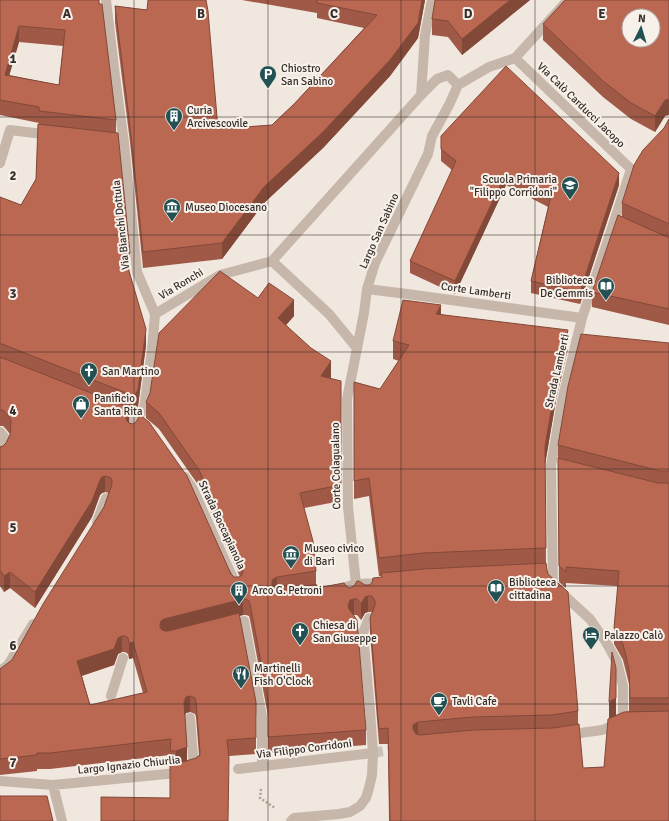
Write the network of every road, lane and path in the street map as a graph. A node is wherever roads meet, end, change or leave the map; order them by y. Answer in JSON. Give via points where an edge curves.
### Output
{"nodes":[{"id":1,"x":106,"y":0,"type":"edge"},
{"id":2,"x":432,"y":0,"type":"edge"},
{"id":3,"x":568,"y":0,"type":"edge"},
{"id":4,"x":515,"y":58,"type":"junction"},
{"id":5,"x":458,"y":85,"type":"junction"},
{"id":6,"x":421,"y":95,"type":"junction"},
{"id":7,"x":63,"y":136,"type":"edge"},
{"id":8,"x":0,"y":163,"type":"edge"},
{"id":9,"x":634,"y":166,"type":"joint"},
{"id":10,"x":272,"y":261,"type":"junction"},
{"id":11,"x":368,"y":289,"type":"junction"},
{"id":12,"x":155,"y":314,"type":"junction"},
{"id":13,"x":582,"y":318,"type":"junction"},
{"id":14,"x":358,"y":348,"type":"junction"},
{"id":15,"x":108,"y":409,"type":"edge"},
{"id":16,"x":0,"y":432,"type":"edge"},
{"id":17,"x":0,"y":456,"type":"edge"},
{"id":18,"x":550,"y":466,"type":"junction"},
{"id":19,"x":561,"y":468,"type":"edge"},
{"id":20,"x":180,"y":470,"type":"edge"},
{"id":21,"x":106,"y":498,"type":"edge"},
{"id":22,"x":91,"y":531,"type":"edge"},
{"id":23,"x":394,"y":581,"type":"edge"},
{"id":24,"x":356,"y":584,"type":"junction"},
{"id":25,"x":237,"y":587,"type":"edge"},
{"id":26,"x":324,"y":592,"type":"edge"},
{"id":27,"x":366,"y":595,"type":"edge"},
{"id":28,"x":350,"y":597,"type":"edge"},
{"id":29,"x":39,"y":614,"type":"edge"},
{"id":30,"x":369,"y":618,"type":"edge"},
{"id":31,"x":216,"y":628,"type":"edge"},
{"id":32,"x":123,"y":658,"type":"edge"},
{"id":33,"x":4,"y":668,"type":"edge"},
{"id":34,"x":111,"y":696,"type":"dead end"},
{"id":35,"x":190,"y":718,"type":"edge"},
{"id":36,"x":623,"y":721,"type":"junction"},
{"id":37,"x":638,"y":721,"type":"edge"},
{"id":38,"x":560,"y":736,"type":"edge"},
{"id":39,"x":373,"y":753,"type":"junction"},
{"id":40,"x":262,"y":766,"type":"junction"},
{"id":41,"x":238,"y":769,"type":"dead end"},
{"id":42,"x":0,"y":781,"type":"edge"},
{"id":43,"x":53,"y":784,"type":"junction"},
{"id":44,"x":62,"y":821,"type":"edge"},
{"id":45,"x":290,"y":821,"type":"edge"}],
"edges":[{"from":1,"to":12,"type":"street","name":"Via Bianchi Dottula","via":[[120,143],[137,272]]},
{"from":2,"to":6,"type":"street","via":[[425,35]]},
{"from":3,"to":4,"type":"street"},
{"from":4,"to":5,"type":"street","via":[[489,67]]},
{"from":4,"to":9,"type":"street","name":"Via Calò Carducci Jacopo"},
{"from":5,"to":6,"type":"street","via":[[448,75],[437,79]]},
{"from":5,"to":11,"type":"street","name":"Largo San Sabino","via":[[432,136],[428,154],[375,263]]},
{"from":6,"to":10,"type":"street"},
{"from":7,"to":8,"type":"street","via":[[10,130]]},
{"from":9,"to":13,"type":"street","name":"Strada Lamberti","via":[[618,224]]},
{"from":10,"to":12,"type":"street","name":"Via Ronchi","via":[[220,275]]},
{"from":10,"to":14,"type":"street","via":[[329,314]]},
{"from":11,"to":13,"type":"street","name":"Corte Lamberti"},
{"from":11,"to":14,"type":"street","name":"Largo San Sabino"},
{"from":12,"to":15,"type":"street","name":"Via Bianchi Dottula","via":[[144,408],[138,424]]},
{"from":13,"to":18,"type":"street","name":"Strada Lamberti","via":[[562,401]]},
{"from":14,"to":24,"type":"street","name":"Corte Colagualano","via":[[347,399],[348,507]]},
{"from":16,"to":17,"type":"street","via":[[5,438]]},
{"from":18,"to":19,"type":"street"},
{"from":18,"to":36,"type":"street","name":"Strada Lamberti","via":[[549,572],[553,585],[590,619],[617,662],[623,686]]},
{"from":20,"to":25,"type":"street","name":"Strada Boccapianola","via":[[194,489]]},
{"from":21,"to":22,"type":"street"},
{"from":23,"to":24,"type":"street"},
{"from":24,"to":26,"type":"street"},
{"from":24,"to":27,"type":"street"},
{"from":24,"to":28,"type":"street"},
{"from":29,"to":33,"type":"street"},
{"from":30,"to":39,"type":"street","via":[[361,630]]},
{"from":31,"to":40,"type":"street","via":[[244,622],[262,718]]},
{"from":32,"to":34,"type":"street"},
{"from":35,"to":43,"type":"street","name":"Largo Ignazio Chiurlia","via":[[194,768],[177,774]]},
{"from":36,"to":37,"type":"street"},
{"from":36,"to":38,"type":"street","via":[[602,730]]},
{"from":39,"to":40,"type":"street","name":"Via Filippo Corridoni"},
{"from":39,"to":45,"type":"street","via":[[369,788],[360,806],[350,812],[294,818]]},
{"from":40,"to":41,"type":"street","name":"Via Filippo Corridoni"},
{"from":42,"to":43,"type":"street"},
{"from":43,"to":44,"type":"street"}]}
